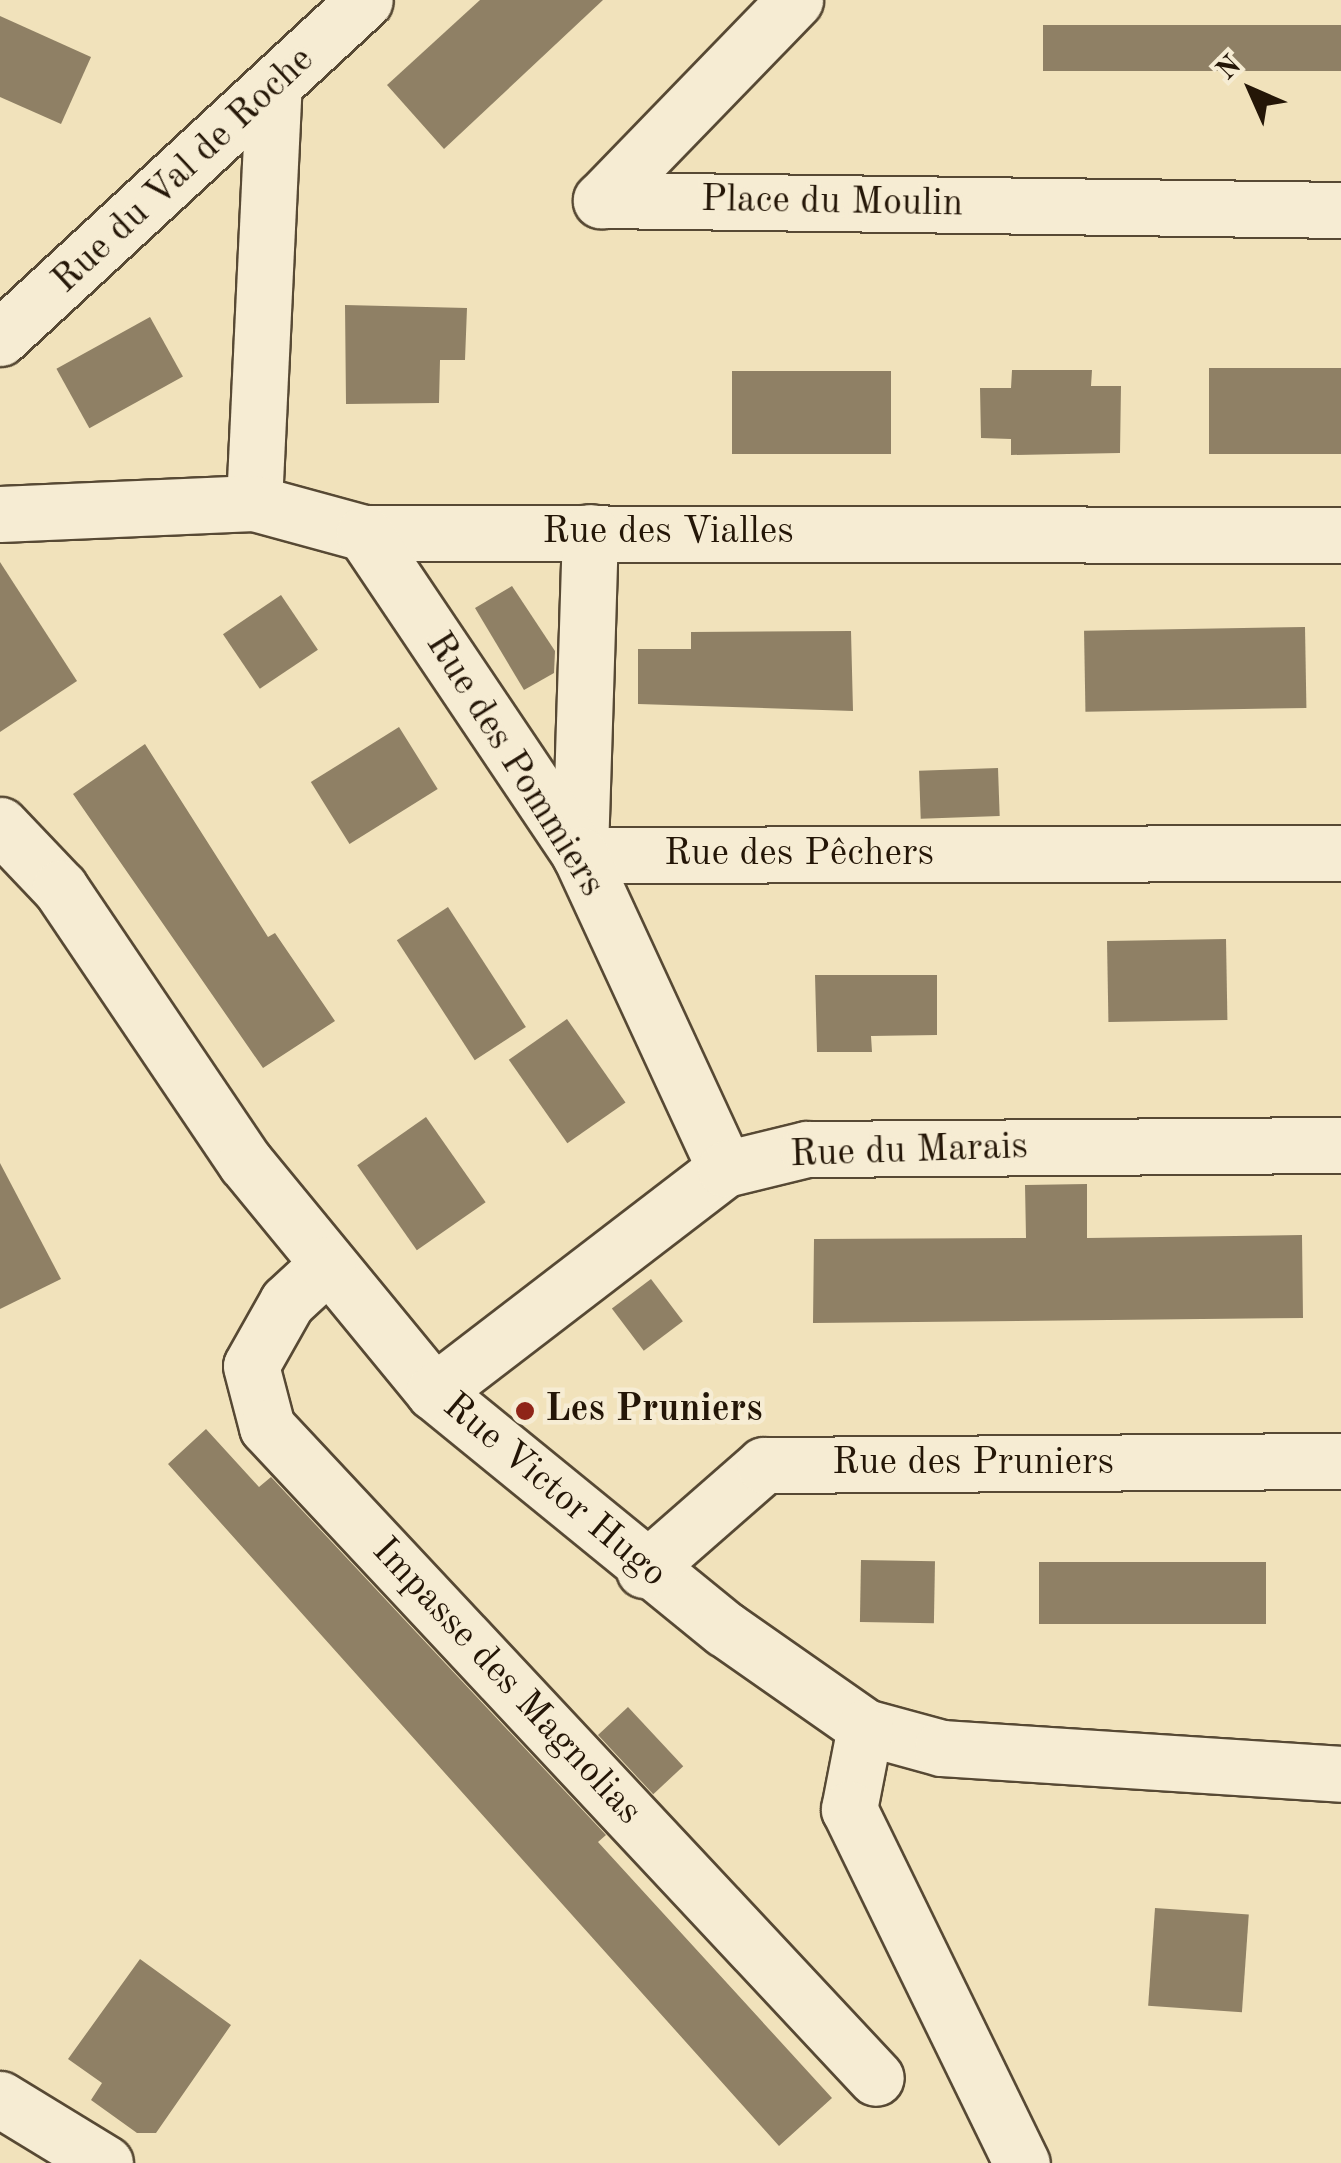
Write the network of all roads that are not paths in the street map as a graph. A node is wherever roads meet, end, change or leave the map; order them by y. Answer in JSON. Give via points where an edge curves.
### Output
{"nodes":[{"id":1,"x":365,"y":0,"type":"edge"},
{"id":2,"x":796,"y":0,"type":"edge"},
{"id":3,"x":274,"y":86,"type":"junction"},
{"id":4,"x":1341,"y":210,"type":"edge"},
{"id":5,"x":0,"y":338,"type":"edge"},
{"id":6,"x":254,"y":503,"type":"junction"},
{"id":7,"x":0,"y":514,"type":"edge"},
{"id":8,"x":590,"y":532,"type":"junction"},
{"id":9,"x":364,"y":533,"type":"junction"},
{"id":10,"x":1341,"y":535,"type":"edge"},
{"id":11,"x":0,"y":824,"type":"edge"},
{"id":12,"x":1341,"y":853,"type":"edge"},
{"id":13,"x":580,"y":855,"type":"junction"},
{"id":14,"x":1341,"y":1145,"type":"edge"},
{"id":15,"x":724,"y":1169,"type":"junction"},
{"id":16,"x":328,"y":1264,"type":"junction"},
{"id":17,"x":434,"y":1392,"type":"junction"},
{"id":18,"x":1341,"y":1461,"type":"edge"},
{"id":19,"x":644,"y":1570,"type":"junction"},
{"id":20,"x":864,"y":1727,"type":"junction"},
{"id":21,"x":1341,"y":1774,"type":"edge"},
{"id":22,"x":876,"y":2078,"type":"dead end"},
{"id":23,"x":0,"y":2099,"type":"edge"},
{"id":24,"x":104,"y":2163,"type":"edge"},
{"id":25,"x":1022,"y":2163,"type":"edge"}],
"edges":[{"from":1,"to":3,"type":"street","name":"Rue du Val de Roche"},
{"from":2,"to":4,"type":"street","name":"Place du Moulin","via":[[601,200]]},
{"from":3,"to":5,"type":"street","name":"Rue du Val de Roche"},
{"from":3,"to":6,"type":"street"},
{"from":6,"to":7,"type":"street","name":"Rue des Vialles"},
{"from":6,"to":9,"type":"street","name":"Rue des Vialles"},
{"from":8,"to":9,"type":"street","name":"Rue des Vialles"},
{"from":8,"to":10,"type":"street","name":"Rue des Vialles"},
{"from":8,"to":13,"type":"street"},
{"from":9,"to":13,"type":"street","name":"Rue des Pommiers"},
{"from":11,"to":16,"type":"street","name":"Rue Victor Hugo","via":[[60,888],[245,1162]]},
{"from":12,"to":13,"type":"street","name":"Rue des Pêchers"},
{"from":13,"to":15,"type":"street","name":"Rue des Pommiers"},
{"from":14,"to":15,"type":"street","name":"Rue du Marais","via":[[807,1148]]},
{"from":15,"to":17,"type":"street","name":"Rue du Marais"},
{"from":16,"to":17,"type":"street","name":"Rue Victor Hugo"},
{"from":16,"to":22,"type":"street","name":"Impasse des Magnolias","via":[[287,1302],[251,1366],[267,1427]]},
{"from":17,"to":19,"type":"street","name":"Rue Victor Hugo"},
{"from":18,"to":19,"type":"street","name":"Rue des Pruniers","via":[[764,1466]]},
{"from":19,"to":20,"type":"street","name":"Rue Victor Hugo"},
{"from":20,"to":21,"type":"street","name":"Rue Victor Hugo","via":[[942,1748]]},
{"from":20,"to":25,"type":"street","via":[[849,1809]]},
{"from":23,"to":24,"type":"street"}]}
